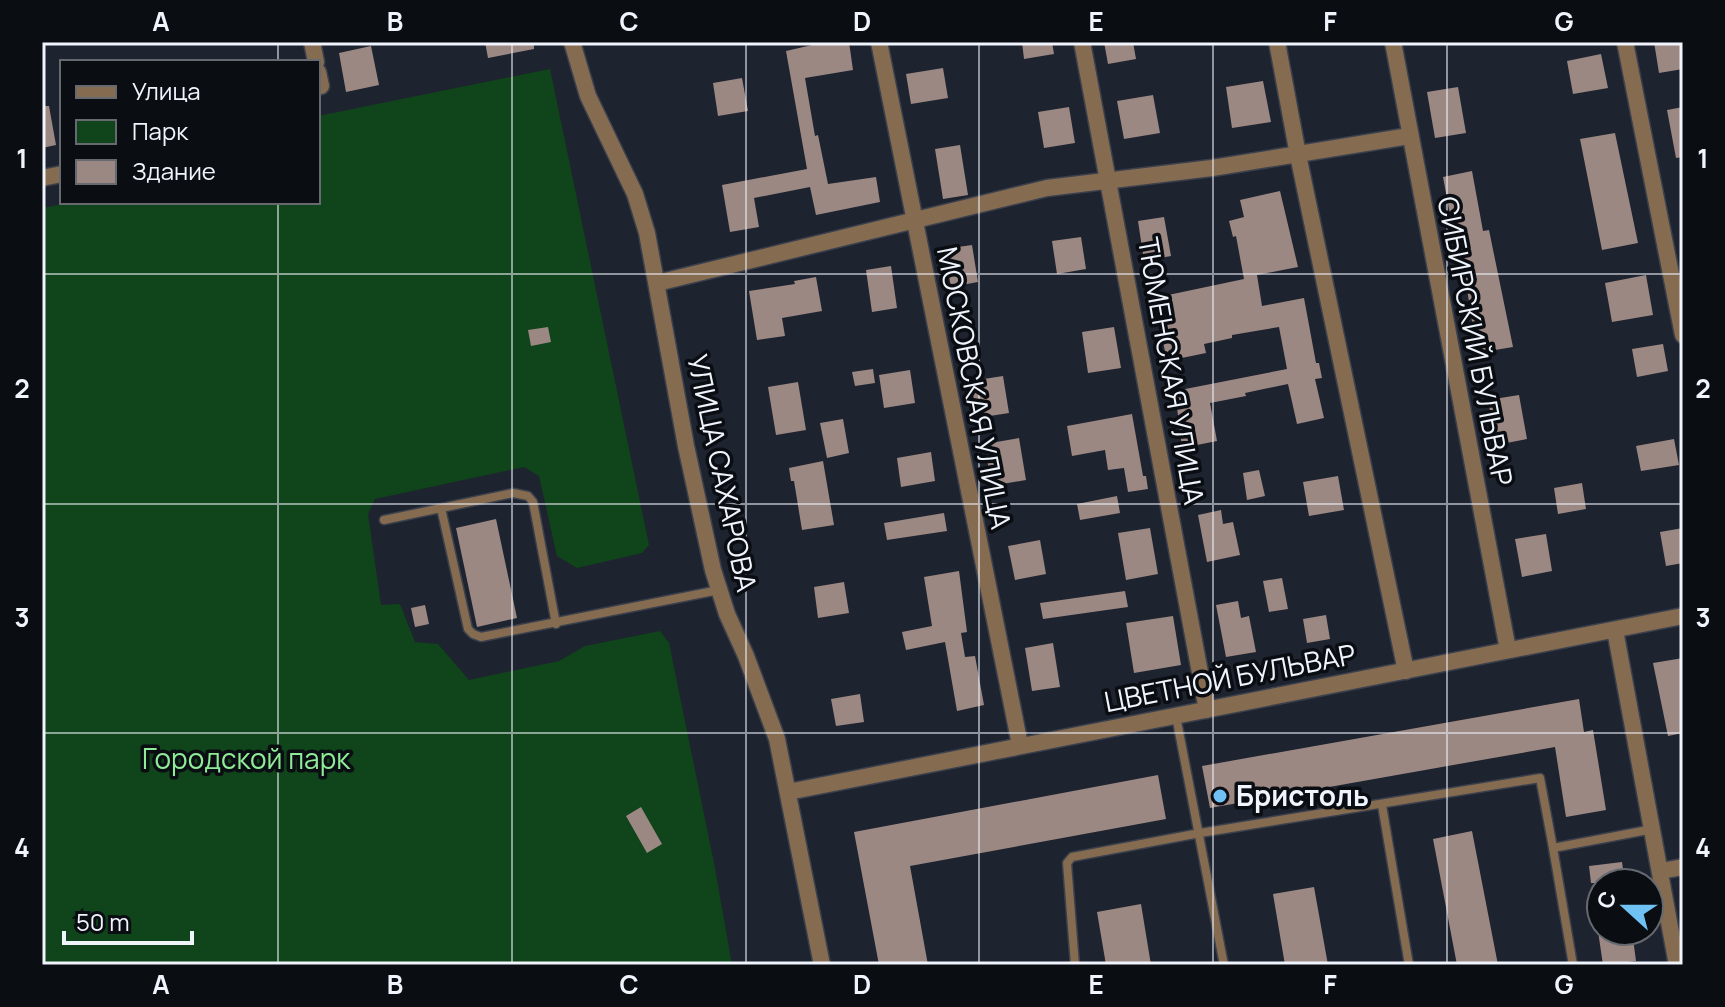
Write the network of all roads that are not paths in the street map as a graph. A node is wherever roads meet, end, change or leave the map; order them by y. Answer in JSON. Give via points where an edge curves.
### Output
{"nodes":[{"id":1,"x":572,"y":42,"type":"edge"},
{"id":2,"x":879,"y":42,"type":"edge"},
{"id":3,"x":1082,"y":42,"type":"edge"},
{"id":4,"x":1277,"y":42,"type":"edge"},
{"id":5,"x":1393,"y":42,"type":"edge"},
{"id":6,"x":1625,"y":42,"type":"edge"},
{"id":7,"x":1409,"y":136,"type":"junction"},
{"id":8,"x":1298,"y":155,"type":"junction"},
{"id":9,"x":1109,"y":180,"type":"junction"},
{"id":10,"x":914,"y":222,"type":"junction"},
{"id":11,"x":657,"y":283,"type":"junction"},
{"id":12,"x":1683,"y":335,"type":"edge"},
{"id":13,"x":441,"y":508,"type":"junction"},
{"id":14,"x":384,"y":520,"type":"dead end"},
{"id":15,"x":719,"y":590,"type":"junction"},
{"id":16,"x":1683,"y":616,"type":"edge"},
{"id":17,"x":556,"y":624,"type":"junction"},
{"id":18,"x":1615,"y":630,"type":"junction"},
{"id":19,"x":1508,"y":650,"type":"junction"},
{"id":20,"x":1406,"y":671,"type":"junction"},
{"id":21,"x":1207,"y":710,"type":"junction"},
{"id":22,"x":1176,"y":716,"type":"junction"},
{"id":23,"x":1020,"y":745,"type":"junction"},
{"id":24,"x":788,"y":792,"type":"junction"},
{"id":25,"x":1382,"y":805,"type":"junction"},
{"id":26,"x":1653,"y":829,"type":"junction"},
{"id":27,"x":1200,"y":833,"type":"junction"},
{"id":28,"x":1553,"y":848,"type":"junction"},
{"id":29,"x":1660,"y":867,"type":"edge"},
{"id":30,"x":1665,"y":894,"type":"edge"},
{"id":31,"x":822,"y":965,"type":"edge"},
{"id":32,"x":1075,"y":965,"type":"edge"},
{"id":33,"x":1224,"y":965,"type":"edge"},
{"id":34,"x":1409,"y":965,"type":"edge"},
{"id":35,"x":1573,"y":965,"type":"edge"},
{"id":36,"x":1677,"y":965,"type":"edge"}],
"edges":[{"from":1,"to":11,"type":"street","name":"УЛИЦА САХАРОВА","via":[[588,96],[635,194]]},
{"from":2,"to":10,"type":"street","name":"МОСКОВСКАЯ УЛИЦА"},
{"from":3,"to":9,"type":"street","name":"ТЮМЕНСКАЯ УЛИЦА"},
{"from":4,"to":8,"type":"street"},
{"from":5,"to":7,"type":"street","name":"СИБИРСКИЙ БУЛЬВАР"},
{"from":6,"to":12,"type":"street"},
{"from":7,"to":8,"type":"street"},
{"from":7,"to":19,"type":"street","name":"СИБИРСКИЙ БУЛЬВАР"},
{"from":8,"to":9,"type":"street"},
{"from":8,"to":20,"type":"street"},
{"from":9,"to":10,"type":"street","via":[[1047,188]]},
{"from":9,"to":21,"type":"street","name":"ТЮМЕНСКАЯ УЛИЦА"},
{"from":10,"to":11,"type":"street"},
{"from":10,"to":23,"type":"street","name":"МОСКОВСКАЯ УЛИЦА"},
{"from":11,"to":15,"type":"street","name":"УЛИЦА САХАРОВА","via":[[698,507]]},
{"from":13,"to":14,"type":"lane"},
{"from":13,"to":17,"type":"lane","via":[[468,629],[488,638]]},
{"from":13,"to":17,"type":"lane","via":[[513,493],[528,496]]},
{"from":15,"to":17,"type":"lane"},
{"from":15,"to":24,"type":"street","name":"УЛИЦА САХАРОВА","via":[[768,709]]},
{"from":16,"to":18,"type":"street","name":"ЦВЕТНОЙ БУЛЬВАР"},
{"from":18,"to":19,"type":"street","name":"ЦВЕТНОЙ БУЛЬВАР"},
{"from":18,"to":26,"type":"street"},
{"from":19,"to":20,"type":"street","name":"ЦВЕТНОЙ БУЛЬВАР"},
{"from":20,"to":21,"type":"street","name":"ЦВЕТНОЙ БУЛЬВАР"},
{"from":21,"to":22,"type":"street","name":"ЦВЕТНОЙ БУЛЬВАР"},
{"from":22,"to":23,"type":"street","name":"ЦВЕТНОЙ БУЛЬВАР"},
{"from":22,"to":27,"type":"lane"},
{"from":23,"to":24,"type":"street","name":"ЦВЕТНОЙ БУЛЬВАР"},
{"from":24,"to":31,"type":"street","name":"УЛИЦА САХАРОВА"},
{"from":25,"to":27,"type":"lane"},
{"from":25,"to":28,"type":"lane","via":[[1540,778]]},
{"from":25,"to":34,"type":"lane"},
{"from":26,"to":28,"type":"lane"},
{"from":26,"to":29,"type":"street"},
{"from":27,"to":32,"type":"lane","via":[[1072,857],[1067,863]]},
{"from":27,"to":33,"type":"lane"},
{"from":28,"to":35,"type":"lane"},
{"from":30,"to":36,"type":"street"}]}
